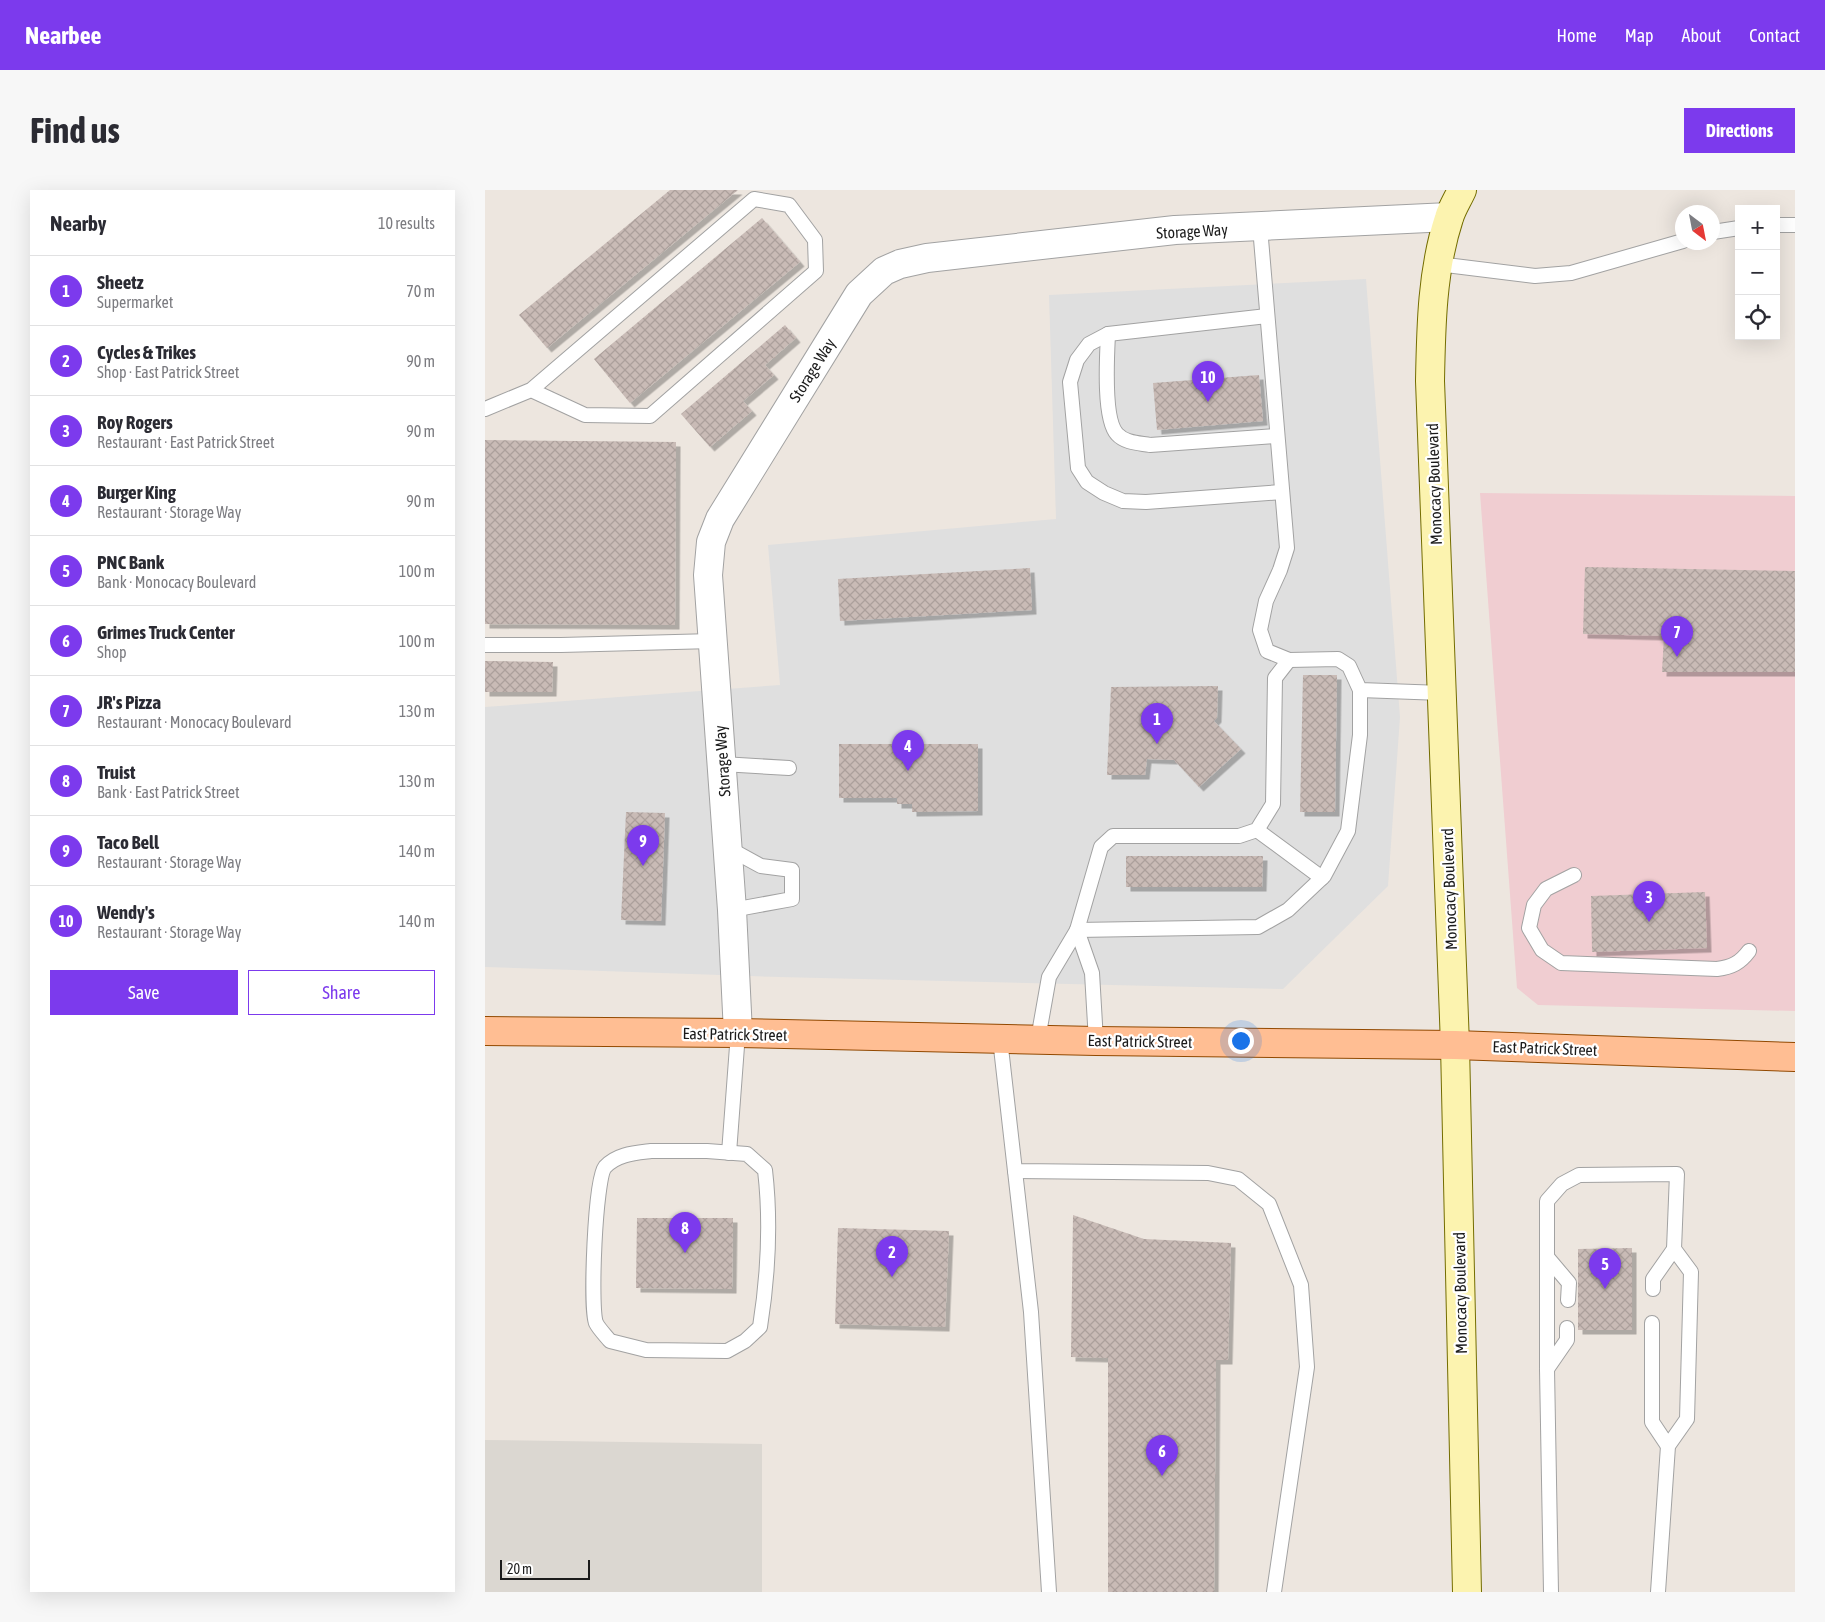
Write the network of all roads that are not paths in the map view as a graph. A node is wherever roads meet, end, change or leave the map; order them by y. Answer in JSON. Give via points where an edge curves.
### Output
{"nodes":[{"id":1,"x":1462,"y":190,"type":"edge"},
{"id":2,"x":1449,"y":217,"type":"junction"},
{"id":3,"x":1780,"y":225,"type":"edge"},
{"id":4,"x":1795,"y":225,"type":"edge"},
{"id":5,"x":1259,"y":227,"type":"junction"},
{"id":6,"x":1735,"y":229,"type":"edge"},
{"id":7,"x":1720,"y":231,"type":"edge"},
{"id":8,"x":1675,"y":243,"type":"edge"},
{"id":9,"x":1438,"y":264,"type":"junction"},
{"id":10,"x":1267,"y":316,"type":"junction"},
{"id":11,"x":1108,"y":334,"type":"junction"},
{"id":12,"x":531,"y":390,"type":"junction"},
{"id":13,"x":485,"y":409,"type":"edge"},
{"id":14,"x":1277,"y":436,"type":"junction"},
{"id":15,"x":1282,"y":492,"type":"junction"},
{"id":16,"x":713,"y":642,"type":"junction"},
{"id":17,"x":485,"y":645,"type":"edge"},
{"id":18,"x":1289,"y":660,"type":"junction"},
{"id":19,"x":1360,"y":690,"type":"junction"},
{"id":20,"x":1441,"y":693,"type":"junction"},
{"id":21,"x":722,"y":764,"type":"junction"},
{"id":22,"x":789,"y":768,"type":"dead end"},
{"id":23,"x":1257,"y":830,"type":"junction"},
{"id":24,"x":728,"y":848,"type":"junction"},
{"id":25,"x":1574,"y":875,"type":"dead end"},
{"id":26,"x":1322,"y":878,"type":"junction"},
{"id":27,"x":732,"y":910,"type":"junction"},
{"id":28,"x":1077,"y":930,"type":"junction"},
{"id":29,"x":1749,"y":951,"type":"dead end"},
{"id":30,"x":485,"y":1031,"type":"edge"},
{"id":31,"x":738,"y":1034,"type":"junction"},
{"id":32,"x":1000,"y":1039,"type":"junction"},
{"id":33,"x":1038,"y":1039,"type":"junction"},
{"id":34,"x":1096,"y":1041,"type":"junction"},
{"id":35,"x":1455,"y":1045,"type":"junction"},
{"id":36,"x":1795,"y":1057,"type":"edge"},
{"id":37,"x":729,"y":1153,"type":"junction"},
{"id":38,"x":1015,"y":1171,"type":"junction"},
{"id":39,"x":1674,"y":1249,"type":"junction"},
{"id":40,"x":1547,"y":1257,"type":"junction"},
{"id":41,"x":1653,"y":1289,"type":"dead end"},
{"id":42,"x":1568,"y":1300,"type":"dead end"},
{"id":43,"x":1653,"y":1323,"type":"dead end"},
{"id":44,"x":1567,"y":1328,"type":"dead end"},
{"id":45,"x":1547,"y":1369,"type":"junction"},
{"id":46,"x":1668,"y":1446,"type":"junction"},
{"id":47,"x":1049,"y":1592,"type":"edge"},
{"id":48,"x":1274,"y":1592,"type":"edge"},
{"id":49,"x":1467,"y":1592,"type":"edge"},
{"id":50,"x":1551,"y":1592,"type":"edge"},
{"id":51,"x":1658,"y":1592,"type":"edge"}],
"edges":[{"from":1,"to":2,"type":"main road","name":"Monocacy Boulevard"},
{"from":2,"to":5,"type":"street","name":"Storage Way"},
{"from":2,"to":9,"type":"main road","name":"Monocacy Boulevard"},
{"from":3,"to":4,"type":"lane"},
{"from":5,"to":10,"type":"lane"},
{"from":5,"to":16,"type":"street","name":"Storage Way","via":[[1175,230],[927,258],[884,271],[859,294],[720,519],[711,542],[708,575]]},
{"from":6,"to":7,"type":"lane"},
{"from":8,"to":9,"type":"lane","via":[[1571,273],[1535,276]]},
{"from":9,"to":20,"type":"main road","name":"Monocacy Boulevard","via":[[1431,324],[1430,381]]},
{"from":10,"to":11,"type":"lane"},
{"from":10,"to":14,"type":"lane"},
{"from":11,"to":14,"type":"lane","via":[[1109,420],[1117,434],[1131,443],[1150,445]]},
{"from":11,"to":15,"type":"lane","via":[[1089,344],[1077,360],[1070,382],[1078,468],[1087,482],[1123,502]]},
{"from":12,"to":12,"type":"lane","via":[[585,415],[650,416],[816,271],[815,240],[789,204],[754,199]]},
{"from":12,"to":13,"type":"lane"},
{"from":14,"to":15,"type":"lane"},
{"from":15,"to":18,"type":"lane","via":[[1287,548],[1266,601],[1260,630],[1267,651]]},
{"from":16,"to":17,"type":"lane"},
{"from":16,"to":21,"type":"street","name":"Storage Way"},
{"from":18,"to":19,"type":"lane","via":[[1337,659],[1349,666]]},
{"from":18,"to":23,"type":"lane","via":[[1275,678],[1273,804]]},
{"from":19,"to":20,"type":"lane"},
{"from":19,"to":26,"type":"lane","via":[[1359,735],[1348,831]]},
{"from":20,"to":35,"type":"main road","name":"Monocacy Boulevard"},
{"from":21,"to":22,"type":"lane"},
{"from":21,"to":24,"type":"street","name":"Storage Way"},
{"from":23,"to":26,"type":"lane"},
{"from":23,"to":28,"type":"lane","via":[[1239,836],[1113,836],[1101,847]]},
{"from":24,"to":27,"type":"street","name":"Storage Way"},
{"from":24,"to":27,"type":"lane","via":[[761,866],[792,870],[792,900]]},
{"from":25,"to":29,"type":"lane","via":[[1546,889],[1534,905],[1529,928],[1542,950],[1561,963],[1717,969],[1729,968],[1742,961]]},
{"from":26,"to":28,"type":"lane","via":[[1288,910],[1258,928]]},
{"from":27,"to":31,"type":"street","name":"Storage Way"},
{"from":28,"to":33,"type":"lane","via":[[1049,977]]},
{"from":28,"to":34,"type":"lane","via":[[1091,972]]},
{"from":30,"to":31,"type":"main road","name":"East Patrick Street"},
{"from":31,"to":32,"type":"main road","name":"East Patrick Street"},
{"from":31,"to":37,"type":"lane"},
{"from":32,"to":33,"type":"main road","name":"East Patrick Street"},
{"from":32,"to":38,"type":"lane"},
{"from":33,"to":34,"type":"main road","name":"East Patrick Street"},
{"from":34,"to":35,"type":"main road","name":"East Patrick Street"},
{"from":35,"to":36,"type":"main road","name":"East Patrick Street"},
{"from":35,"to":49,"type":"main road","name":"Monocacy Boulevard"},
{"from":37,"to":37,"type":"lane","via":[[651,1151],[621,1155],[604,1168],[598,1191],[593,1296],[596,1322],[610,1341],[646,1350],[727,1352],[760,1327],[767,1270],[765,1170],[747,1154]]},
{"from":38,"to":47,"type":"lane","via":[[1031,1312]]},
{"from":38,"to":48,"type":"lane","via":[[1208,1173],[1238,1180],[1269,1204],[1301,1285],[1307,1367]]},
{"from":39,"to":40,"type":"lane","via":[[1677,1174],[1579,1175],[1562,1184],[1547,1201]]},
{"from":39,"to":41,"type":"lane","via":[[1653,1278]]},
{"from":39,"to":46,"type":"lane","via":[[1691,1272],[1687,1419]]},
{"from":40,"to":42,"type":"lane","via":[[1569,1283]]},
{"from":40,"to":45,"type":"lane"},
{"from":43,"to":46,"type":"lane","via":[[1652,1422]]},
{"from":44,"to":45,"type":"lane","via":[[1567,1340]]},
{"from":45,"to":50,"type":"lane"},
{"from":46,"to":51,"type":"lane"}]}
